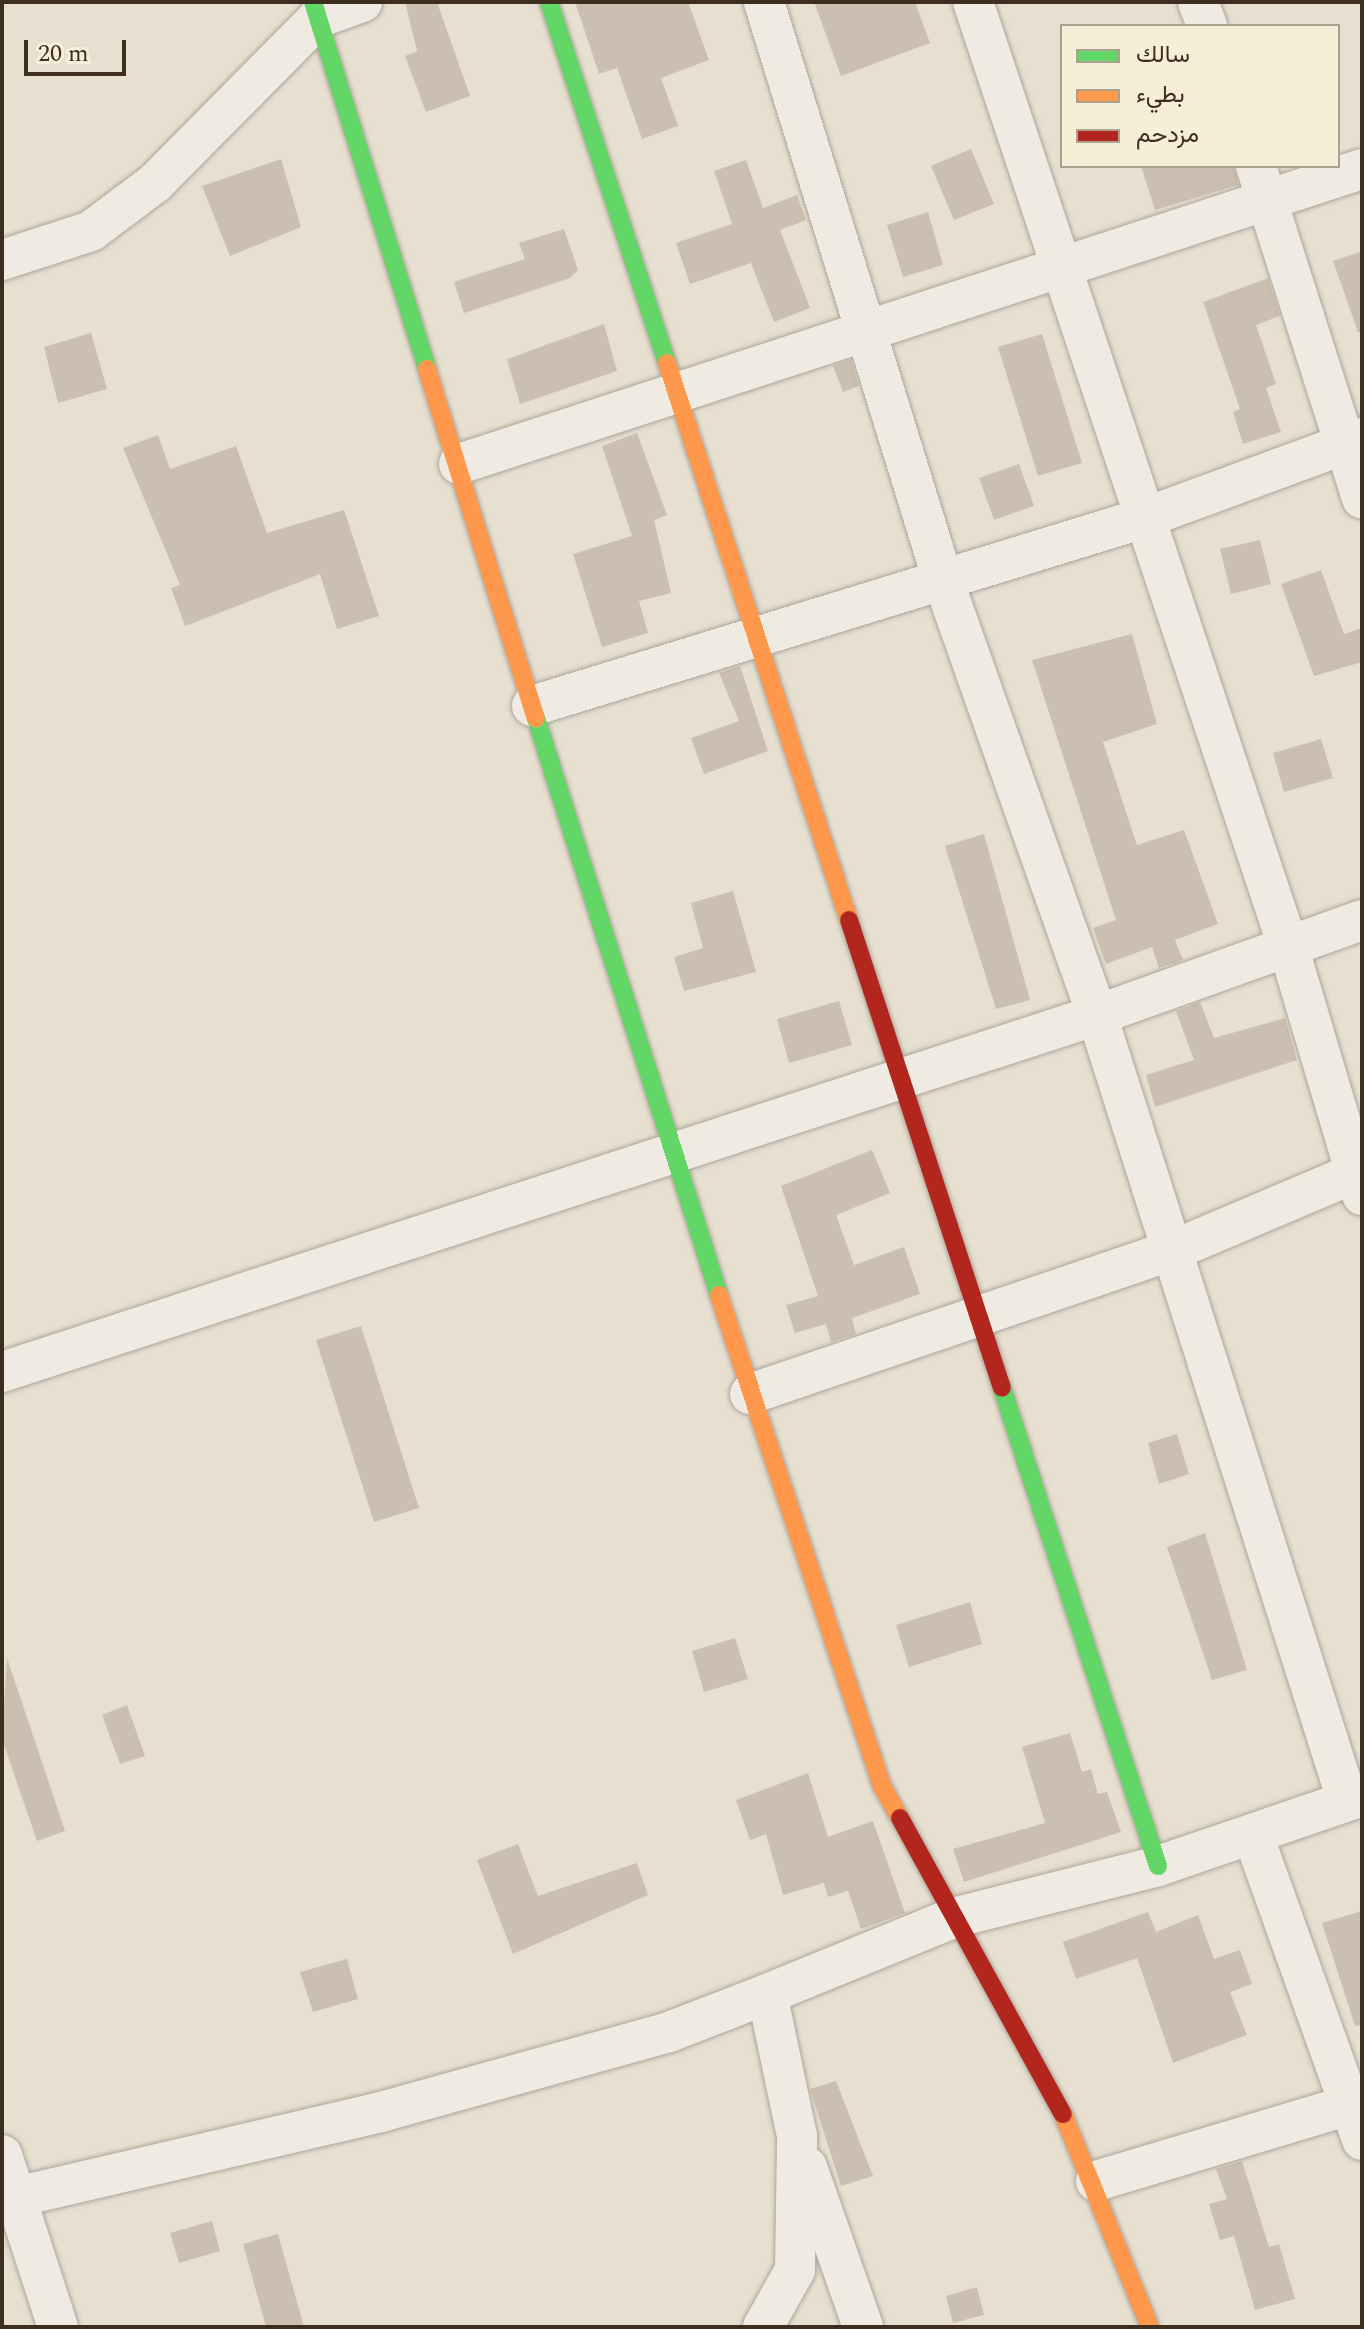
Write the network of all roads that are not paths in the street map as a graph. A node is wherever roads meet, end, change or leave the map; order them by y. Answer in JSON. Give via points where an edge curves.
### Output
{"nodes":[{"id":1,"x":362,"y":2,"type":"edge"},
{"id":2,"x":549,"y":2,"type":"edge"},
{"id":3,"x":764,"y":2,"type":"edge"},
{"id":4,"x":973,"y":2,"type":"edge"},
{"id":5,"x":1198,"y":2,"type":"edge"},
{"id":6,"x":315,"y":10,"type":"edge"},
{"id":7,"x":1206,"y":24,"type":"edge"},
{"id":8,"x":1362,"y":169,"type":"edge"},
{"id":9,"x":1262,"y":183,"type":"edge"},
{"id":10,"x":2,"y":260,"type":"edge"},
{"id":11,"x":1063,"y":264,"type":"junction"},
{"id":12,"x":865,"y":332,"type":"junction"},
{"id":13,"x":674,"y":393,"type":"junction"},
{"id":14,"x":1354,"y":440,"type":"edge"},
{"id":15,"x":459,"y":464,"type":"junction"},
{"id":16,"x":1362,"y":498,"type":"edge"},
{"id":17,"x":1144,"y":518,"type":"junction"},
{"id":18,"x":942,"y":577,"type":"junction"},
{"id":19,"x":753,"y":634,"type":"junction"},
{"id":20,"x":532,"y":706,"type":"junction"},
{"id":21,"x":1362,"y":920,"type":"edge"},
{"id":22,"x":1288,"y":946,"type":"junction"},
{"id":23,"x":1097,"y":1015,"type":"junction"},
{"id":24,"x":903,"y":1076,"type":"junction"},
{"id":25,"x":672,"y":1154,"type":"junction"},
{"id":26,"x":1359,"y":1179,"type":"edge"},
{"id":27,"x":1171,"y":1251,"type":"junction"},
{"id":28,"x":982,"y":1317,"type":"junction"},
{"id":29,"x":2,"y":1372,"type":"edge"},
{"id":30,"x":750,"y":1394,"type":"junction"},
{"id":31,"x":1355,"y":1798,"type":"edge"},
{"id":32,"x":1253,"y":1835,"type":"junction"},
{"id":33,"x":1158,"y":1866,"type":"junction"},
{"id":34,"x":953,"y":1918,"type":"junction"},
{"id":35,"x":767,"y":1994,"type":"junction"},
{"id":36,"x":1358,"y":2115,"type":"edge"},
{"id":37,"x":797,"y":2136,"type":"junction"},
{"id":38,"x":2,"y":2155,"type":"edge"},
{"id":39,"x":1096,"y":2181,"type":"junction"},
{"id":40,"x":9,"y":2195,"type":"edge"},
{"id":41,"x":58,"y":2327,"type":"edge"},
{"id":42,"x":763,"y":2327,"type":"edge"},
{"id":43,"x":863,"y":2327,"type":"edge"},
{"id":44,"x":1150,"y":2327,"type":"edge"}],
"edges":[{"from":1,"to":6,"type":"street"},
{"from":2,"to":13,"type":"street"},
{"from":3,"to":12,"type":"street"},
{"from":4,"to":11,"type":"street"},
{"from":5,"to":7,"type":"street"},
{"from":6,"to":10,"type":"street","via":[[155,183],[91,231]]},
{"from":6,"to":15,"type":"street"},
{"from":8,"to":9,"type":"street"},
{"from":9,"to":11,"type":"street"},
{"from":9,"to":14,"type":"street"},
{"from":11,"to":12,"type":"street"},
{"from":11,"to":17,"type":"street"},
{"from":12,"to":13,"type":"street"},
{"from":12,"to":18,"type":"street"},
{"from":13,"to":15,"type":"street"},
{"from":13,"to":19,"type":"street"},
{"from":14,"to":16,"type":"street"},
{"from":14,"to":17,"type":"street"},
{"from":15,"to":20,"type":"street"},
{"from":17,"to":18,"type":"street"},
{"from":17,"to":22,"type":"street"},
{"from":18,"to":19,"type":"street"},
{"from":18,"to":23,"type":"street"},
{"from":19,"to":20,"type":"street"},
{"from":19,"to":24,"type":"street"},
{"from":20,"to":25,"type":"street"},
{"from":21,"to":22,"type":"street"},
{"from":22,"to":23,"type":"street"},
{"from":22,"to":26,"type":"street"},
{"from":23,"to":24,"type":"street"},
{"from":23,"to":27,"type":"street"},
{"from":24,"to":25,"type":"street"},
{"from":24,"to":28,"type":"street"},
{"from":25,"to":29,"type":"street"},
{"from":25,"to":30,"type":"street"},
{"from":26,"to":27,"type":"street"},
{"from":27,"to":28,"type":"street"},
{"from":27,"to":31,"type":"street"},
{"from":28,"to":30,"type":"street"},
{"from":28,"to":33,"type":"street"},
{"from":30,"to":34,"type":"street","via":[[882,1786]]},
{"from":31,"to":32,"type":"street"},
{"from":32,"to":33,"type":"street"},
{"from":32,"to":36,"type":"street"},
{"from":33,"to":34,"type":"street"},
{"from":34,"to":35,"type":"street"},
{"from":34,"to":39,"type":"street"},
{"from":35,"to":37,"type":"street"},
{"from":35,"to":40,"type":"street","via":[[669,2032],[381,2112]]},
{"from":36,"to":39,"type":"street"},
{"from":37,"to":42,"type":"street","via":[[795,2270]]},
{"from":37,"to":43,"type":"street"},
{"from":38,"to":40,"type":"street"},
{"from":39,"to":44,"type":"street"},
{"from":40,"to":41,"type":"street"}]}
